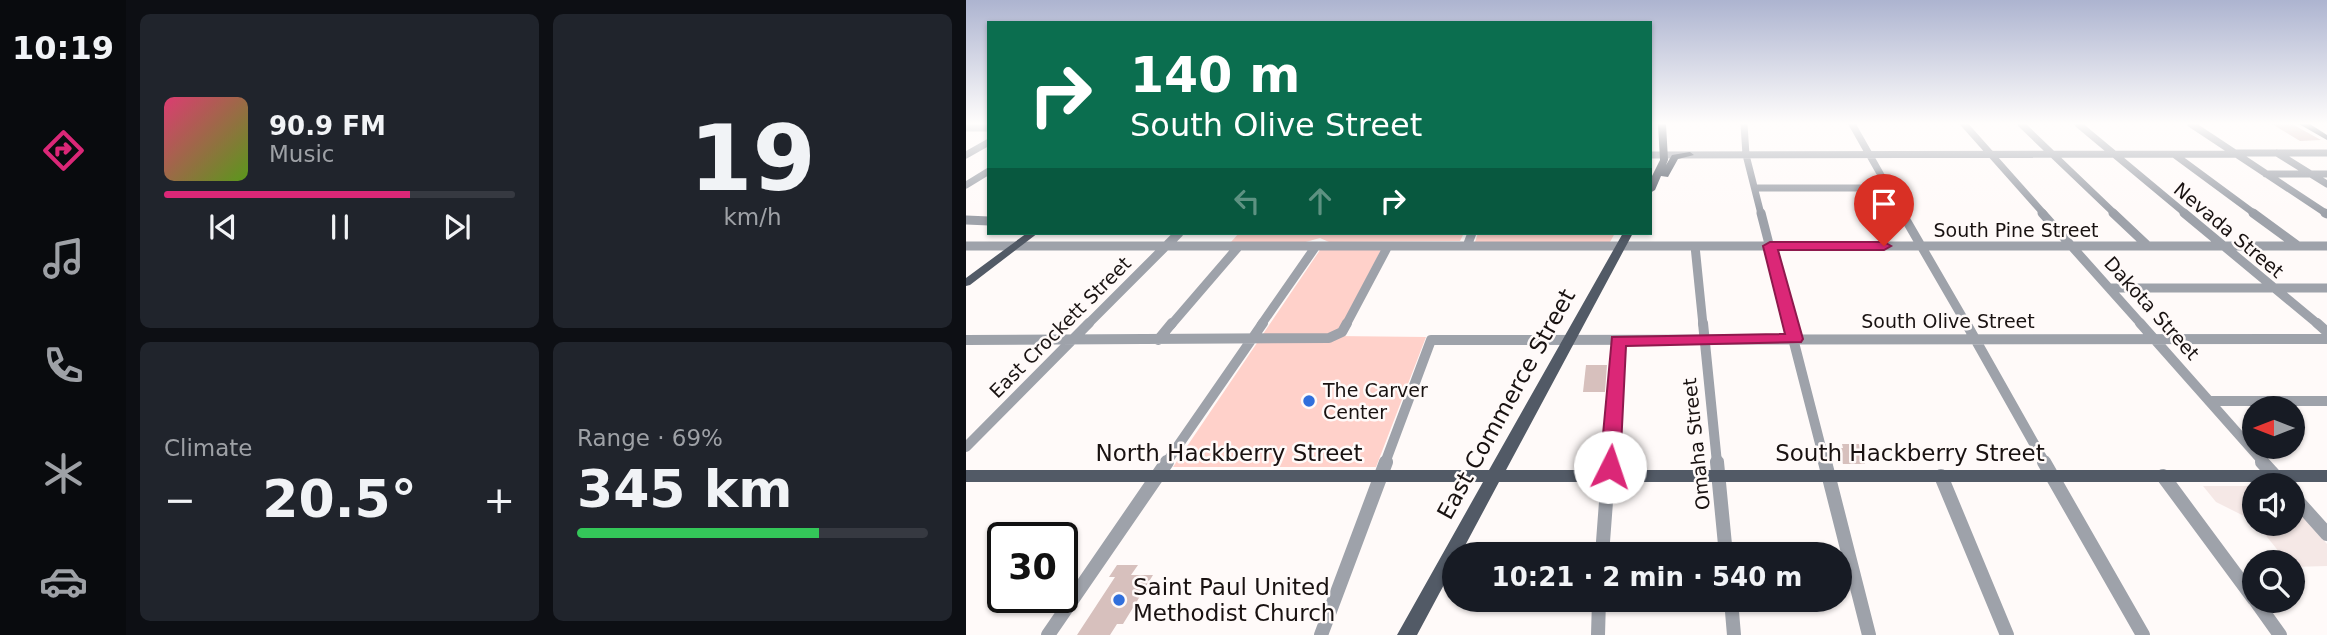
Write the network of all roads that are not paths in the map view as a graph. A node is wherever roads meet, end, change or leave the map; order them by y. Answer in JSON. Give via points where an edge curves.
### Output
{"nodes":[{"id":1,"x":1869,"y":154,"type":"junction"},
{"id":2,"x":1991,"y":154,"type":"junction"},
{"id":3,"x":2052,"y":154,"type":"junction"},
{"id":4,"x":2114,"y":154,"type":"junction"},
{"id":5,"x":2174,"y":154,"type":"junction"},
{"id":6,"x":2196,"y":154,"type":"edge"},
{"id":7,"x":2235,"y":154,"type":"edge"},
{"id":8,"x":2277,"y":154,"type":"edge"},
{"id":9,"x":1652,"y":155,"type":"edge"},
{"id":10,"x":1664,"y":155,"type":"junction"},
{"id":11,"x":1690,"y":155,"type":"junction"},
{"id":12,"x":1746,"y":155,"type":"junction"},
{"id":13,"x":987,"y":172,"type":"edge"},
{"id":14,"x":2266,"y":174,"type":"junction"},
{"id":15,"x":2310,"y":174,"type":"junction"},
{"id":16,"x":2327,"y":174,"type":"edge"},
{"id":17,"x":2327,"y":184,"type":"edge"},
{"id":18,"x":966,"y":185,"type":"edge"},
{"id":19,"x":1652,"y":188,"type":"edge"},
{"id":20,"x":1755,"y":188,"type":"junction"},
{"id":21,"x":1889,"y":188,"type":"junction"},
{"id":22,"x":1652,"y":189,"type":"edge"},
{"id":23,"x":987,"y":214,"type":"edge"},
{"id":24,"x":2327,"y":215,"type":"edge"},
{"id":25,"x":966,"y":220,"type":"edge"},
{"id":26,"x":978,"y":220,"type":"junction"},
{"id":27,"x":987,"y":220,"type":"edge"},
{"id":28,"x":1030,"y":235,"type":"edge"},
{"id":29,"x":1177,"y":235,"type":"edge"},
{"id":30,"x":1471,"y":235,"type":"edge"},
{"id":31,"x":1627,"y":235,"type":"edge"},
{"id":32,"x":966,"y":246,"type":"edge"},
{"id":33,"x":1016,"y":246,"type":"junction"},
{"id":34,"x":1166,"y":246,"type":"junction"},
{"id":35,"x":1239,"y":246,"type":"junction"},
{"id":36,"x":1316,"y":246,"type":"junction"},
{"id":37,"x":1388,"y":246,"type":"junction"},
{"id":38,"x":1467,"y":246,"type":"junction"},
{"id":39,"x":1620,"y":246,"type":"junction"},
{"id":40,"x":1695,"y":246,"type":"junction"},
{"id":41,"x":1770,"y":246,"type":"junction"},
{"id":42,"x":1922,"y":246,"type":"junction"},
{"id":43,"x":2072,"y":246,"type":"junction"},
{"id":44,"x":2148,"y":246,"type":"junction"},
{"id":45,"x":2224,"y":246,"type":"junction"},
{"id":46,"x":2298,"y":246,"type":"junction"},
{"id":47,"x":2327,"y":246,"type":"edge"},
{"id":48,"x":966,"y":283,"type":"edge"},
{"id":49,"x":2109,"y":288,"type":"junction"},
{"id":50,"x":2274,"y":288,"type":"junction"},
{"id":51,"x":2327,"y":288,"type":"edge"},
{"id":52,"x":2327,"y":332,"type":"edge"},
{"id":53,"x":1795,"y":339,"type":"junction"},
{"id":54,"x":1975,"y":339,"type":"junction"},
{"id":55,"x":2154,"y":339,"type":"junction"},
{"id":56,"x":2327,"y":339,"type":"edge"},
{"id":57,"x":966,"y":340,"type":"edge"},
{"id":58,"x":1072,"y":340,"type":"junction"},
{"id":59,"x":1158,"y":340,"type":"junction"},
{"id":60,"x":1252,"y":340,"type":"junction"},
{"id":61,"x":1569,"y":340,"type":"junction"},
{"id":62,"x":1704,"y":340,"type":"junction"},
{"id":63,"x":1618,"y":341,"type":"junction"},
{"id":64,"x":2209,"y":401,"type":"junction"},
{"id":65,"x":2327,"y":401,"type":"edge"},
{"id":66,"x":966,"y":447,"type":"edge"},
{"id":67,"x":2273,"y":473,"type":"edge"},
{"id":68,"x":966,"y":476,"type":"edge"},
{"id":69,"x":1159,"y":476,"type":"junction"},
{"id":70,"x":1380,"y":476,"type":"junction"},
{"id":71,"x":1493,"y":476,"type":"junction"},
{"id":72,"x":1608,"y":476,"type":"junction"},
{"id":73,"x":1719,"y":476,"type":"junction"},
{"id":74,"x":1829,"y":476,"type":"junction"},
{"id":75,"x":1941,"y":476,"type":"junction"},
{"id":76,"x":2053,"y":476,"type":"junction"},
{"id":77,"x":2164,"y":476,"type":"junction"},
{"id":78,"x":2327,"y":476,"type":"edge"},
{"id":79,"x":2305,"y":478,"type":"edge"},
{"id":80,"x":2242,"y":479,"type":"edge"},
{"id":81,"x":2305,"y":509,"type":"edge"},
{"id":82,"x":2327,"y":534,"type":"edge"},
{"id":83,"x":1603,"y":542,"type":"edge"},
{"id":84,"x":1725,"y":542,"type":"edge"},
{"id":85,"x":2242,"y":583,"type":"edge"},
{"id":86,"x":1599,"y":612,"type":"edge"},
{"id":87,"x":1732,"y":612,"type":"edge"},
{"id":88,"x":2264,"y":613,"type":"edge"},
{"id":89,"x":1048,"y":635,"type":"edge"},
{"id":90,"x":1321,"y":635,"type":"edge"},
{"id":91,"x":1406,"y":635,"type":"edge"},
{"id":92,"x":1598,"y":635,"type":"edge"},
{"id":93,"x":1734,"y":635,"type":"edge"},
{"id":94,"x":1870,"y":635,"type":"edge"},
{"id":95,"x":2007,"y":635,"type":"edge"},
{"id":96,"x":2143,"y":635,"type":"edge"},
{"id":97,"x":2280,"y":635,"type":"edge"}],
"edges":[{"from":1,"to":2,"type":"street"},
{"from":1,"to":12,"type":"street"},
{"from":1,"to":21,"type":"street"},
{"from":2,"to":3,"type":"street"},
{"from":2,"to":43,"type":"street","name":"Dakota Street"},
{"from":3,"to":4,"type":"street"},
{"from":3,"to":44,"type":"street"},
{"from":4,"to":5,"type":"street"},
{"from":4,"to":45,"type":"street","name":"Nevada Street"},
{"from":5,"to":6,"type":"street"},
{"from":5,"to":46,"type":"street"},
{"from":7,"to":14,"type":"street"},
{"from":8,"to":15,"type":"street"},
{"from":9,"to":10,"type":"street"},
{"from":10,"to":11,"type":"street"},
{"from":10,"to":19,"type":"main road"},
{"from":11,"to":12,"type":"street"},
{"from":11,"to":22,"type":"main road","via":[[1674,159]]},
{"from":12,"to":20,"type":"street"},
{"from":13,"to":18,"type":"street"},
{"from":14,"to":15,"type":"street"},
{"from":14,"to":24,"type":"street"},
{"from":15,"to":16,"type":"street"},
{"from":15,"to":17,"type":"street"},
{"from":20,"to":21,"type":"street"},
{"from":20,"to":41,"type":"street"},
{"from":21,"to":42,"type":"street"},
{"from":23,"to":26,"type":"street"},
{"from":25,"to":26,"type":"street"},
{"from":26,"to":27,"type":"street"},
{"from":28,"to":33,"type":"main road"},
{"from":29,"to":34,"type":"street","name":"East Crockett Street"},
{"from":30,"to":38,"type":"street"},
{"from":31,"to":39,"type":"main road","name":"East Commerce Street"},
{"from":32,"to":33,"type":"street","name":"South Pine Street"},
{"from":33,"to":34,"type":"street","name":"South Pine Street"},
{"from":33,"to":48,"type":"main road"},
{"from":34,"to":35,"type":"street","name":"South Pine Street"},
{"from":34,"to":58,"type":"street","name":"East Crockett Street"},
{"from":35,"to":36,"type":"street","name":"South Pine Street"},
{"from":35,"to":59,"type":"street"},
{"from":36,"to":37,"type":"street","name":"South Pine Street"},
{"from":36,"to":60,"type":"street"},
{"from":37,"to":38,"type":"street","name":"South Pine Street"},
{"from":37,"to":60,"type":"street","via":[[1340,334]]},
{"from":38,"to":39,"type":"street","name":"South Pine Street"},
{"from":39,"to":40,"type":"street","name":"South Pine Street"},
{"from":39,"to":61,"type":"main road","name":"East Commerce Street"},
{"from":40,"to":41,"type":"street","name":"South Pine Street"},
{"from":40,"to":62,"type":"street","name":"Omaha Street"},
{"from":41,"to":42,"type":"street","name":"South Pine Street"},
{"from":41,"to":53,"type":"street"},
{"from":42,"to":43,"type":"street","name":"South Pine Street"},
{"from":42,"to":54,"type":"street"},
{"from":43,"to":44,"type":"street","name":"South Pine Street"},
{"from":43,"to":49,"type":"street","name":"Dakota Street"},
{"from":44,"to":45,"type":"street","name":"South Pine Street"},
{"from":45,"to":46,"type":"street","name":"South Pine Street"},
{"from":45,"to":50,"type":"street","name":"Nevada Street"},
{"from":46,"to":47,"type":"street","name":"South Pine Street"},
{"from":49,"to":50,"type":"street"},
{"from":49,"to":55,"type":"street","name":"Dakota Street"},
{"from":50,"to":51,"type":"street"},
{"from":50,"to":52,"type":"street","name":"Nevada Street"},
{"from":53,"to":54,"type":"street","name":"South Olive Street"},
{"from":53,"to":62,"type":"street","name":"South Olive Street"},
{"from":53,"to":74,"type":"street"},
{"from":54,"to":55,"type":"street","name":"South Olive Street"},
{"from":54,"to":76,"type":"street"},
{"from":55,"to":56,"type":"street","name":"South Olive Street"},
{"from":55,"to":64,"type":"street","name":"Dakota Street"},
{"from":57,"to":58,"type":"street"},
{"from":58,"to":59,"type":"street"},
{"from":58,"to":66,"type":"street","name":"East Crockett Street"},
{"from":59,"to":60,"type":"street"},
{"from":60,"to":69,"type":"street"},
{"from":61,"to":63,"type":"street","name":"South Olive Street"},
{"from":61,"to":70,"type":"street","name":"South Olive Street","via":[[1431,340]]},
{"from":61,"to":71,"type":"main road","name":"East Commerce Street"},
{"from":62,"to":63,"type":"street","name":"South Olive Street"},
{"from":62,"to":73,"type":"street","name":"Omaha Street"},
{"from":63,"to":72,"type":"street"},
{"from":64,"to":65,"type":"street"},
{"from":64,"to":67,"type":"street","name":"Dakota Street"},
{"from":68,"to":69,"type":"main road","name":"North Hackberry Street"},
{"from":69,"to":70,"type":"main road","name":"North Hackberry Street"},
{"from":69,"to":89,"type":"street"},
{"from":70,"to":71,"type":"main road","name":"North Hackberry Street"},
{"from":70,"to":90,"type":"street"},
{"from":71,"to":72,"type":"main road","name":"South Hackberry Street"},
{"from":71,"to":91,"type":"main road","name":"East Commerce Street"},
{"from":72,"to":73,"type":"main road","name":"South Hackberry Street"},
{"from":72,"to":83,"type":"street"},
{"from":73,"to":74,"type":"main road","name":"South Hackberry Street"},
{"from":73,"to":84,"type":"street","name":"Omaha Street"},
{"from":74,"to":75,"type":"main road","name":"South Hackberry Street"},
{"from":74,"to":94,"type":"street"},
{"from":75,"to":76,"type":"main road","name":"South Hackberry Street"},
{"from":75,"to":95,"type":"street"},
{"from":76,"to":77,"type":"main road","name":"South Hackberry Street"},
{"from":76,"to":96,"type":"street"},
{"from":77,"to":80,"type":"main road","name":"South Hackberry Street"},
{"from":77,"to":85,"type":"street"},
{"from":78,"to":79,"type":"main road","name":"South Hackberry Street"},
{"from":81,"to":82,"type":"street"},
{"from":86,"to":92,"type":"street"},
{"from":87,"to":93,"type":"street"},
{"from":88,"to":97,"type":"street"}]}
